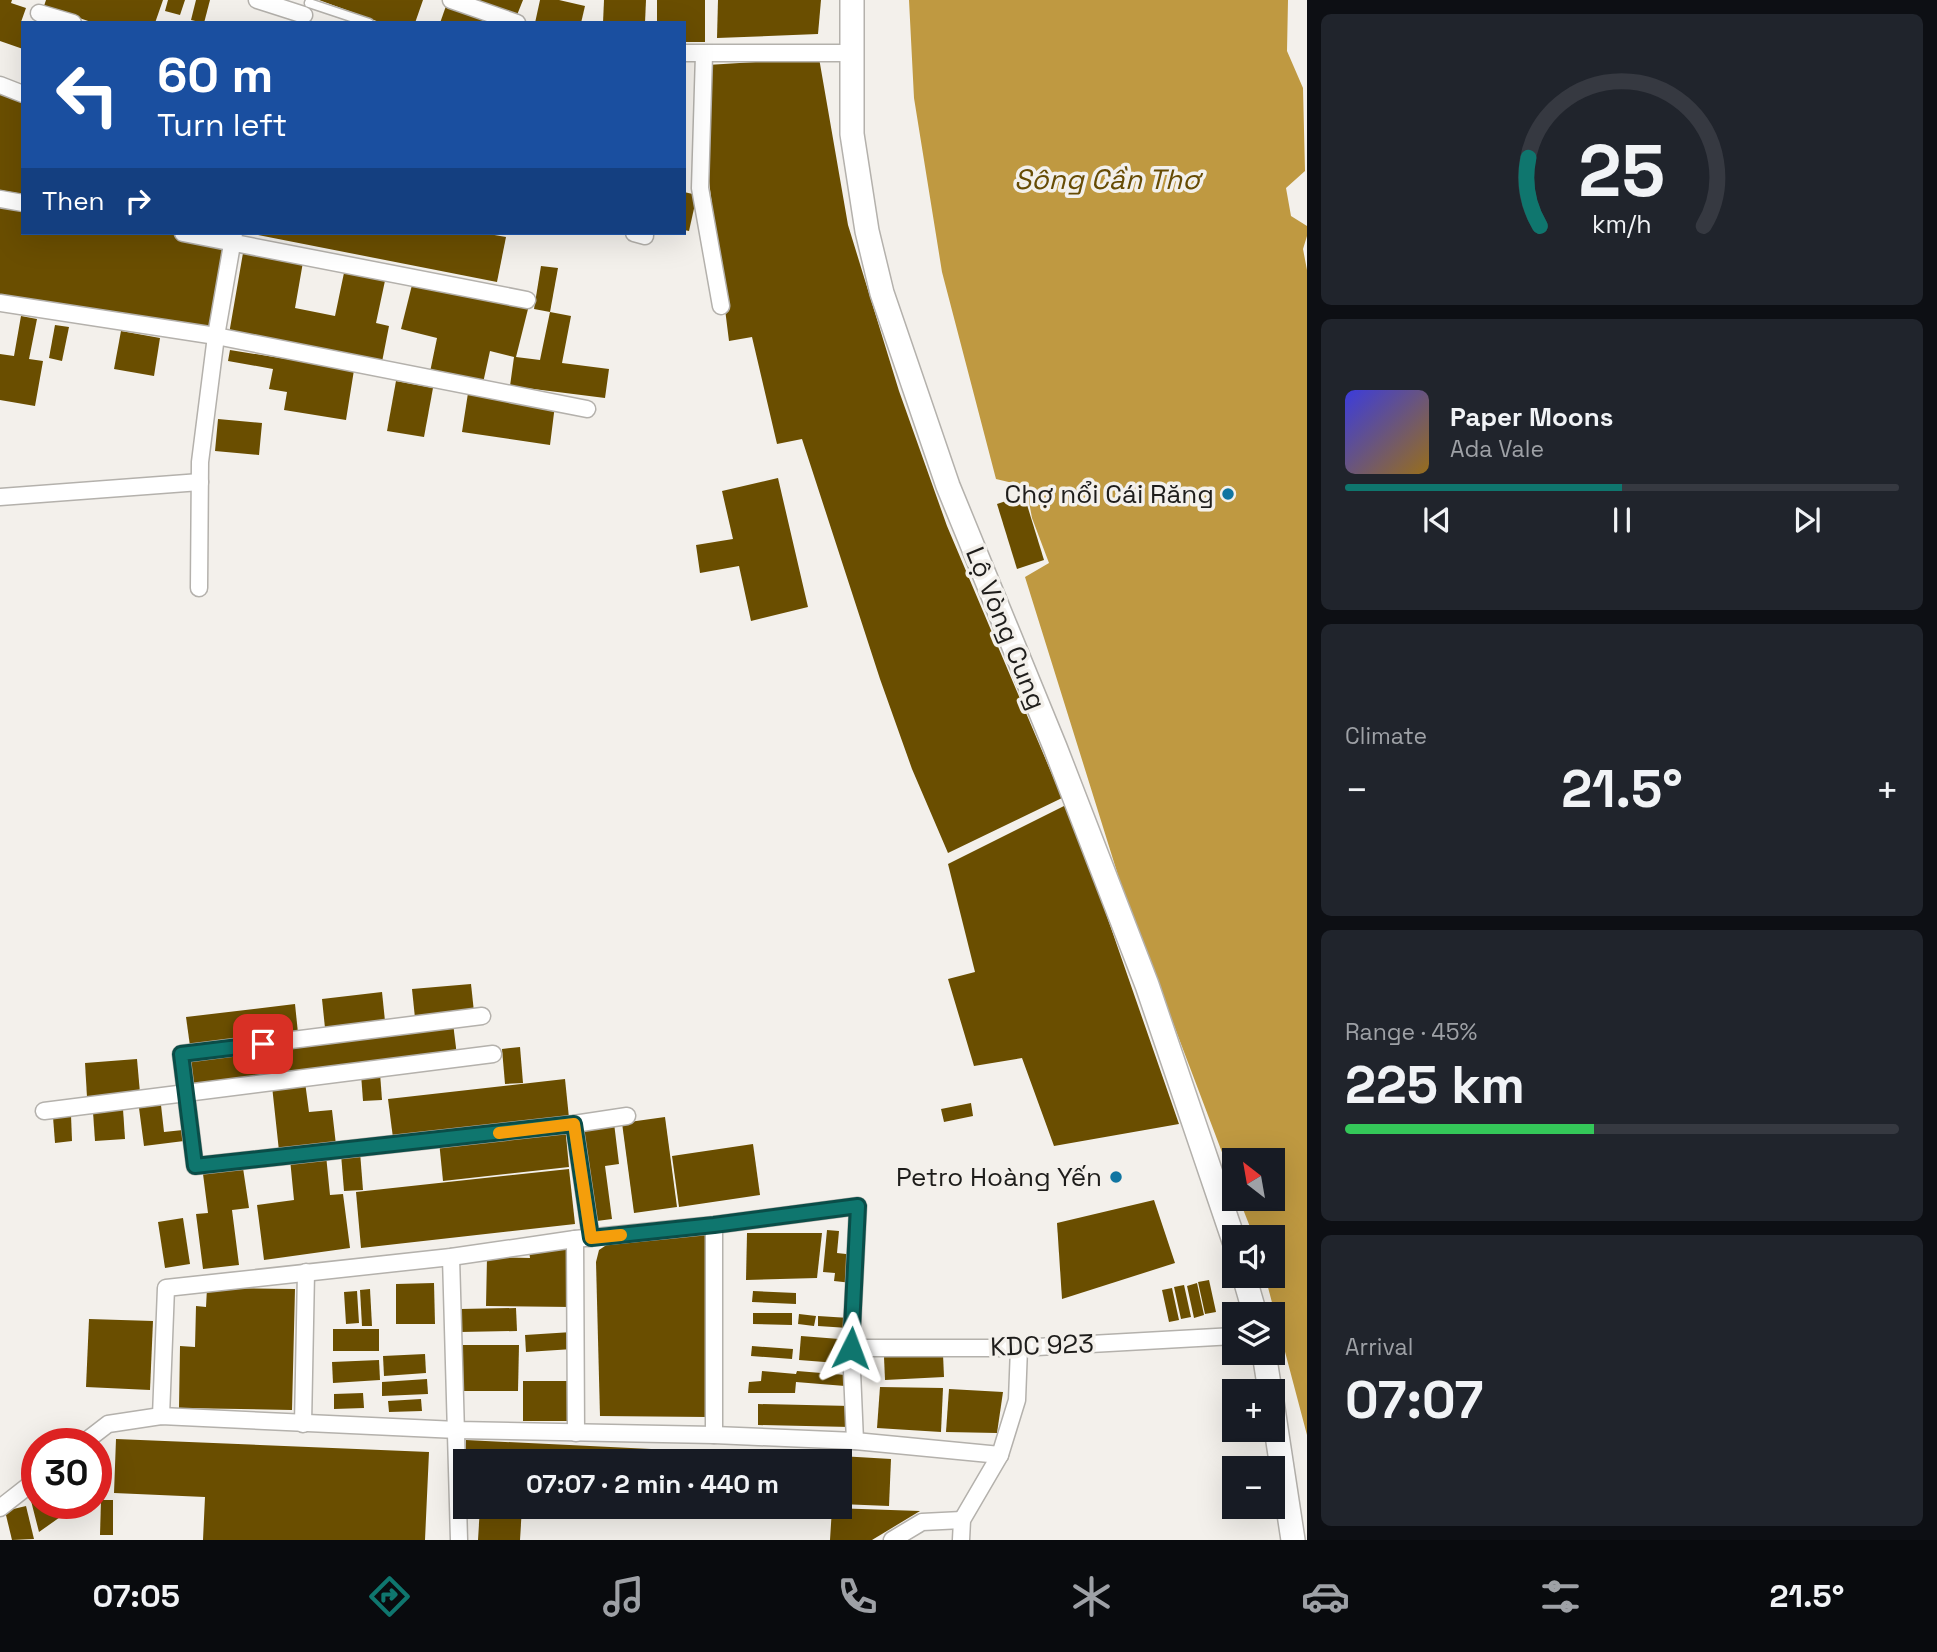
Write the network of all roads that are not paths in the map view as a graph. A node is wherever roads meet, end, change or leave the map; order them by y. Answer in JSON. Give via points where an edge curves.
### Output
{"nodes":[{"id":1,"x":257,"y":0,"type":"edge"},
{"id":2,"x":451,"y":0,"type":"edge"},
{"id":3,"x":852,"y":0,"type":"edge"},
{"id":4,"x":306,"y":10,"type":"edge"},
{"id":5,"x":39,"y":13,"type":"dead end"},
{"id":6,"x":66,"y":21,"type":"edge"},
{"id":7,"x":359,"y":21,"type":"edge"},
{"id":8,"x":511,"y":21,"type":"edge"},
{"id":9,"x":686,"y":52,"type":"edge"},
{"id":10,"x":851,"y":53,"type":"junction"},
{"id":11,"x":704,"y":54,"type":"junction"},
{"id":12,"x":0,"y":85,"type":"edge"},
{"id":13,"x":21,"y":93,"type":"edge"},
{"id":14,"x":692,"y":185,"type":"edge"},
{"id":15,"x":0,"y":199,"type":"edge"},
{"id":16,"x":21,"y":203,"type":"edge"},
{"id":17,"x":208,"y":235,"type":"edge"},
{"id":18,"x":233,"y":237,"type":"edge"},
{"id":19,"x":527,"y":300,"type":"dead end"},
{"id":20,"x":0,"y":303,"type":"edge"},
{"id":21,"x":721,"y":306,"type":"dead end"},
{"id":22,"x":216,"y":336,"type":"junction"},
{"id":23,"x":587,"y":409,"type":"dead end"},
{"id":24,"x":200,"y":482,"type":"junction"},
{"id":25,"x":0,"y":497,"type":"edge"},
{"id":26,"x":199,"y":587,"type":"dead end"},
{"id":27,"x":482,"y":1016,"type":"dead end"},
{"id":28,"x":493,"y":1054,"type":"dead end"},
{"id":29,"x":186,"y":1093,"type":"junction"},
{"id":30,"x":44,"y":1111,"type":"dead end"},
{"id":31,"x":626,"y":1116,"type":"dead end"},
{"id":32,"x":574,"y":1124,"type":"junction"},
{"id":33,"x":714,"y":1225,"type":"junction"},
{"id":34,"x":1229,"y":1225,"type":"edge"},
{"id":35,"x":583,"y":1239,"type":"junction"},
{"id":36,"x":451,"y":1257,"type":"junction"},
{"id":37,"x":306,"y":1272,"type":"junction"},
{"id":38,"x":1222,"y":1337,"type":"edge"},
{"id":39,"x":851,"y":1348,"type":"junction"},
{"id":40,"x":1018,"y":1348,"type":"junction"},
{"id":41,"x":161,"y":1416,"type":"junction"},
{"id":42,"x":303,"y":1424,"type":"junction"},
{"id":43,"x":103,"y":1428,"type":"edge"},
{"id":44,"x":457,"y":1430,"type":"junction"},
{"id":45,"x":576,"y":1433,"type":"junction"},
{"id":46,"x":715,"y":1435,"type":"junction"},
{"id":47,"x":855,"y":1441,"type":"junction"},
{"id":48,"x":1278,"y":1442,"type":"edge"},
{"id":49,"x":1000,"y":1455,"type":"junction"},
{"id":50,"x":21,"y":1492,"type":"edge"},
{"id":51,"x":0,"y":1508,"type":"edge"},
{"id":52,"x":962,"y":1520,"type":"junction"},
{"id":53,"x":459,"y":1540,"type":"edge"},
{"id":54,"x":892,"y":1540,"type":"edge"},
{"id":55,"x":961,"y":1540,"type":"edge"},
{"id":56,"x":1293,"y":1540,"type":"edge"}],
"edges":[{"from":1,"to":4,"type":"street"},
{"from":2,"to":8,"type":"street"},
{"from":3,"to":10,"type":"main road","name":"Lộ Vòng Cung"},
{"from":4,"to":7,"type":"lane"},
{"from":5,"to":6,"type":"street"},
{"from":9,"to":11,"type":"street"},
{"from":10,"to":11,"type":"street"},
{"from":10,"to":34,"type":"main road","name":"Lộ Vòng Cung","via":[[852,134],[867,230],[894,330],[948,486],[1147,985]]},
{"from":11,"to":14,"type":"street"},
{"from":12,"to":13,"type":"street"},
{"from":14,"to":21,"type":"street"},
{"from":15,"to":16,"type":"street"},
{"from":17,"to":18,"type":"street"},
{"from":18,"to":19,"type":"street"},
{"from":18,"to":22,"type":"street"},
{"from":20,"to":22,"type":"street"},
{"from":22,"to":23,"type":"street"},
{"from":22,"to":24,"type":"street"},
{"from":24,"to":25,"type":"street"},
{"from":24,"to":26,"type":"street"},
{"from":27,"to":29,"type":"street","via":[[181,1054]]},
{"from":28,"to":29,"type":"street"},
{"from":29,"to":30,"type":"street"},
{"from":29,"to":32,"type":"street","via":[[195,1166]]},
{"from":31,"to":32,"type":"street"},
{"from":32,"to":35,"type":"street"},
{"from":33,"to":35,"type":"street"},
{"from":33,"to":39,"type":"street","via":[[858,1206]]},
{"from":33,"to":46,"type":"street"},
{"from":35,"to":36,"type":"street"},
{"from":35,"to":45,"type":"street"},
{"from":36,"to":37,"type":"street"},
{"from":36,"to":44,"type":"street"},
{"from":37,"to":41,"type":"street","via":[[166,1288]]},
{"from":37,"to":42,"type":"street"},
{"from":38,"to":40,"type":"street","name":"KDC 923"},
{"from":39,"to":40,"type":"street","name":"KDC 923"},
{"from":39,"to":47,"type":"street"},
{"from":40,"to":49,"type":"street","via":[[1017,1400]]},
{"from":41,"to":42,"type":"street"},
{"from":41,"to":43,"type":"street"},
{"from":42,"to":44,"type":"street"},
{"from":44,"to":45,"type":"street"},
{"from":44,"to":53,"type":"street"},
{"from":45,"to":46,"type":"street"},
{"from":46,"to":47,"type":"street"},
{"from":47,"to":49,"type":"street"},
{"from":48,"to":56,"type":"main road"},
{"from":49,"to":52,"type":"street"},
{"from":50,"to":51,"type":"street"},
{"from":52,"to":54,"type":"street","via":[[922,1522]]},
{"from":52,"to":55,"type":"street"}]}
